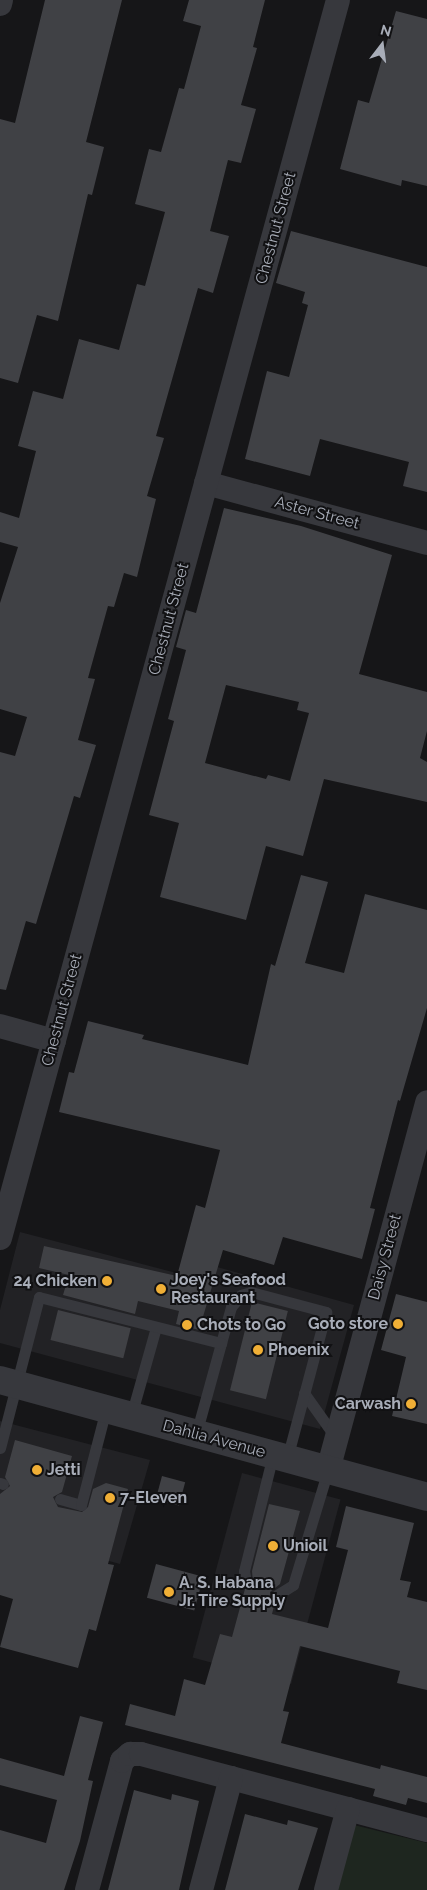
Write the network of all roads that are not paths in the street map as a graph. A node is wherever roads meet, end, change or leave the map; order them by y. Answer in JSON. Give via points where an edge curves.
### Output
{"nodes":[{"id":1,"x":1,"y":0,"type":"edge"},
{"id":2,"x":338,"y":0,"type":"edge"},
{"id":3,"x":0,"y":4,"type":"edge"},
{"id":4,"x":206,"y":483,"type":"junction"},
{"id":5,"x":427,"y":543,"type":"edge"},
{"id":6,"x":0,"y":1026,"type":"edge"},
{"id":7,"x":54,"y":1041,"type":"junction"},
{"id":8,"x":427,"y":1102,"type":"edge"},
{"id":9,"x":422,"y":1140,"type":"edge"},
{"id":10,"x":0,"y":1238,"type":"edge"},
{"id":11,"x":156,"y":1327,"type":"junction"},
{"id":12,"x":221,"y":1343,"type":"junction"},
{"id":13,"x":8,"y":1383,"type":"edge"},
{"id":14,"x":304,"y":1393,"type":"junction"},
{"id":15,"x":119,"y":1413,"type":"junction"},
{"id":16,"x":196,"y":1434,"type":"junction"},
{"id":17,"x":336,"y":1438,"type":"junction"},
{"id":18,"x":0,"y":1448,"type":"edge"},
{"id":19,"x":280,"y":1457,"type":"junction"},
{"id":20,"x":328,"y":1470,"type":"junction"},
{"id":21,"x":427,"y":1497,"type":"edge"},
{"id":22,"x":60,"y":1499,"type":"dead end"},
{"id":23,"x":246,"y":1582,"type":"dead end"},
{"id":24,"x":277,"y":1595,"type":"dead end"},
{"id":25,"x":231,"y":1778,"type":"junction"},
{"id":26,"x":348,"y":1809,"type":"junction"},
{"id":27,"x":427,"y":1830,"type":"edge"},
{"id":28,"x":87,"y":1890,"type":"edge"},
{"id":29,"x":200,"y":1890,"type":"edge"},
{"id":30,"x":326,"y":1890,"type":"edge"}],
"edges":[{"from":1,"to":3,"type":"street"},
{"from":2,"to":4,"type":"street","name":"Chestnut Street"},
{"from":4,"to":5,"type":"street","name":"Aster Street"},
{"from":4,"to":7,"type":"street","name":"Chestnut Street"},
{"from":6,"to":7,"type":"street"},
{"from":7,"to":10,"type":"street","name":"Chestnut Street"},
{"from":8,"to":9,"type":"street","name":"Daisy Street"},
{"from":9,"to":17,"type":"street","name":"Daisy Street"},
{"from":11,"to":12,"type":"lane"},
{"from":11,"to":13,"type":"lane","via":[[39,1297]]},
{"from":11,"to":15,"type":"lane"},
{"from":12,"to":14,"type":"lane","via":[[231,1307],[241,1295],[251,1292],[326,1312]]},
{"from":12,"to":16,"type":"lane"},
{"from":13,"to":15,"type":"street","name":"Dahlia Avenue"},
{"from":13,"to":18,"type":"lane"},
{"from":14,"to":17,"type":"lane"},
{"from":14,"to":19,"type":"lane"},
{"from":15,"to":16,"type":"street","name":"Dahlia Avenue"},
{"from":15,"to":22,"type":"lane","via":[[81,1505]]},
{"from":16,"to":19,"type":"street","name":"Dahlia Avenue"},
{"from":17,"to":20,"type":"street","name":"Daisy Street"},
{"from":19,"to":20,"type":"street","name":"Dahlia Avenue"},
{"from":19,"to":23,"type":"lane","via":[[244,1571]]},
{"from":20,"to":21,"type":"street","name":"Dahlia Avenue"},
{"from":20,"to":24,"type":"lane","via":[[293,1585]]},
{"from":25,"to":26,"type":"street"},
{"from":25,"to":28,"type":"street","via":[[130,1754],[122,1762]]},
{"from":25,"to":29,"type":"street"},
{"from":26,"to":27,"type":"street"},
{"from":26,"to":30,"type":"street"}]}
